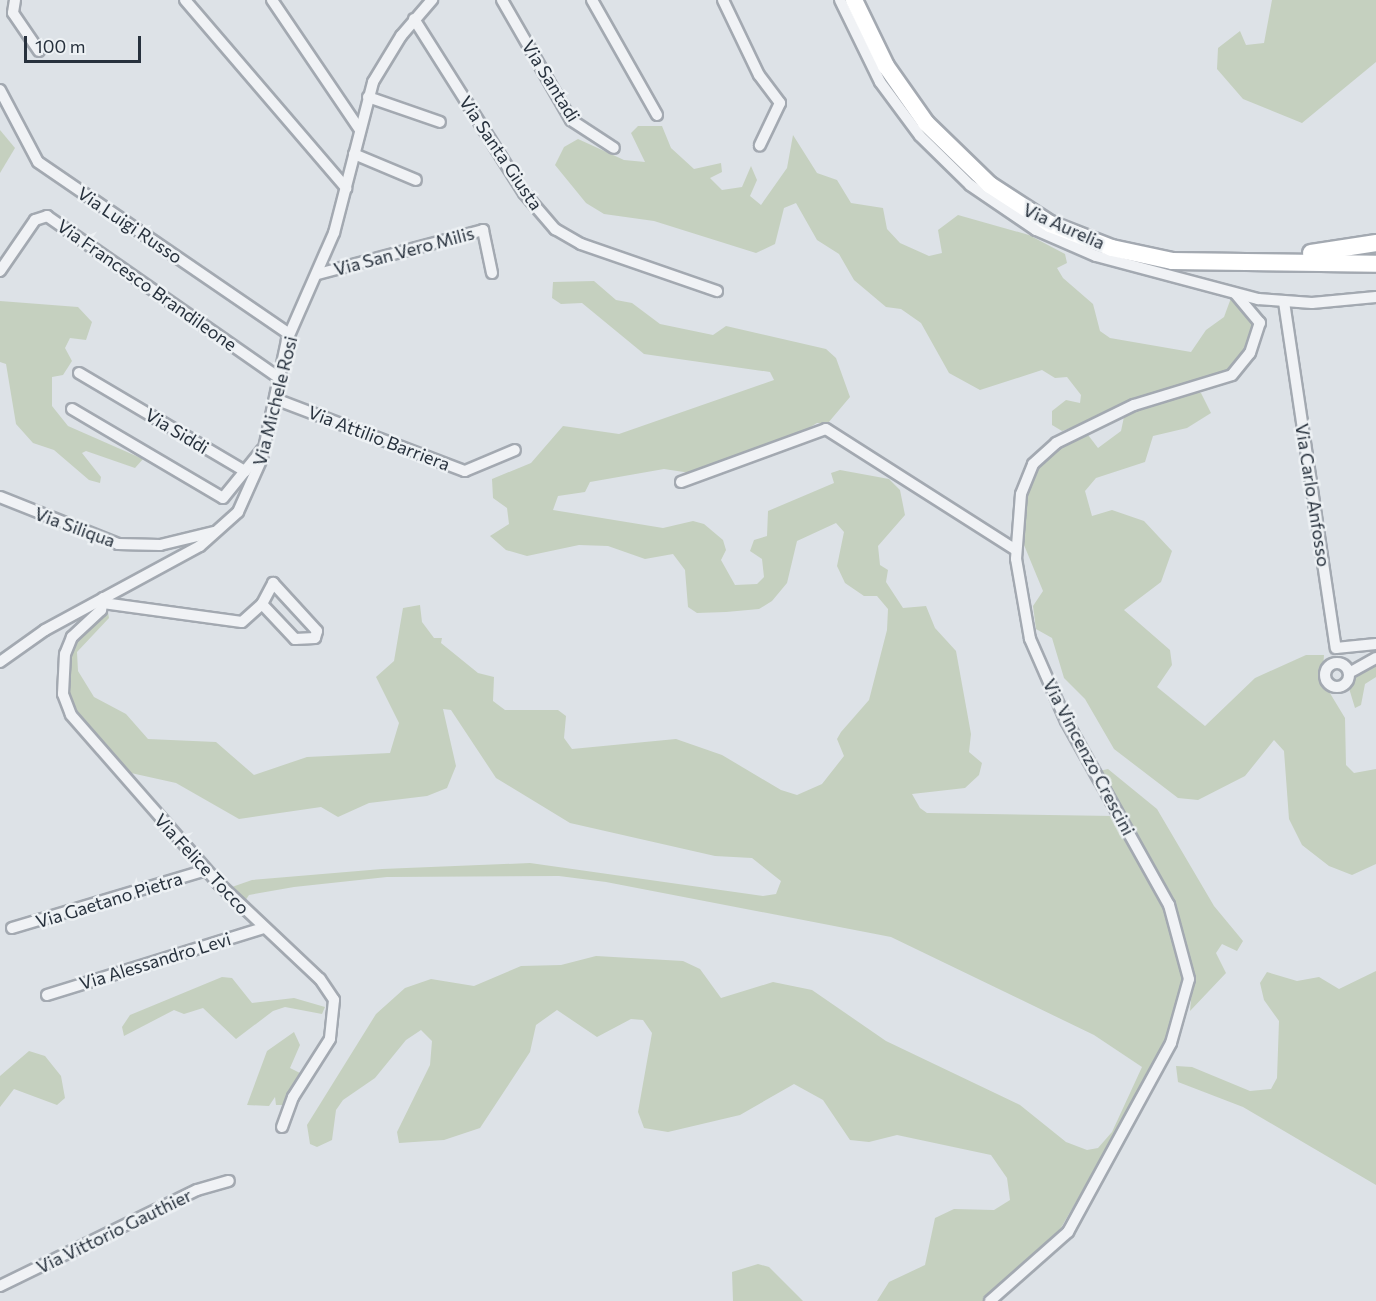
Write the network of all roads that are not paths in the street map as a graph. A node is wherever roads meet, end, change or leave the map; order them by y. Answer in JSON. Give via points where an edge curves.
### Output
{"nodes":[{"id":1,"x":15,"y":0,"type":"edge"},
{"id":2,"x":185,"y":0,"type":"edge"},
{"id":3,"x":273,"y":0,"type":"edge"},
{"id":4,"x":416,"y":0,"type":"edge"},
{"id":5,"x":432,"y":0,"type":"edge"},
{"id":6,"x":502,"y":0,"type":"edge"},
{"id":7,"x":592,"y":0,"type":"edge"},
{"id":8,"x":723,"y":0,"type":"edge"},
{"id":9,"x":840,"y":0,"type":"edge"},
{"id":10,"x":854,"y":0,"type":"edge"},
{"id":11,"x":866,"y":0,"type":"edge"},
{"id":12,"x":417,"y":15,"type":"junction"},
{"id":13,"x":39,"y":51,"type":"dead end"},
{"id":14,"x":0,"y":90,"type":"edge"},
{"id":15,"x":368,"y":97,"type":"junction"},
{"id":16,"x":657,"y":115,"type":"dead end"},
{"id":17,"x":440,"y":122,"type":"dead end"},
{"id":18,"x":360,"y":130,"type":"junction"},
{"id":19,"x":760,"y":145,"type":"dead end"},
{"id":20,"x":614,"y":148,"type":"dead end"},
{"id":21,"x":354,"y":154,"type":"junction"},
{"id":22,"x":416,"y":180,"type":"dead end"},
{"id":23,"x":346,"y":188,"type":"junction"},
{"id":24,"x":1376,"y":243,"type":"edge"},
{"id":25,"x":1311,"y":253,"type":"junction"},
{"id":26,"x":1376,"y":254,"type":"edge"},
{"id":27,"x":1376,"y":264,"type":"edge"},
{"id":28,"x":1143,"y":268,"type":"junction"},
{"id":29,"x":0,"y":271,"type":"edge"},
{"id":30,"x":1376,"y":271,"type":"edge"},
{"id":31,"x":492,"y":273,"type":"dead end"},
{"id":32,"x":318,"y":274,"type":"junction"},
{"id":33,"x":717,"y":291,"type":"dead end"},
{"id":34,"x":1236,"y":294,"type":"junction"},
{"id":35,"x":1376,"y":297,"type":"edge"},
{"id":36,"x":1284,"y":302,"type":"junction"},
{"id":37,"x":290,"y":334,"type":"junction"},
{"id":38,"x":79,"y":374,"type":"dead end"},
{"id":39,"x":278,"y":377,"type":"junction"},
{"id":40,"x":275,"y":399,"type":"junction"},
{"id":41,"x":72,"y":409,"type":"dead end"},
{"id":42,"x":266,"y":445,"type":"junction"},
{"id":43,"x":514,"y":450,"type":"dead end"},
{"id":44,"x":245,"y":471,"type":"junction"},
{"id":45,"x":681,"y":482,"type":"dead end"},
{"id":46,"x":0,"y":497,"type":"edge"},
{"id":47,"x":223,"y":529,"type":"junction"},
{"id":48,"x":1016,"y":550,"type":"junction"},
{"id":49,"x":103,"y":601,"type":"junction"},
{"id":50,"x":262,"y":604,"type":"junction"},
{"id":51,"x":1376,"y":644,"type":"edge"},
{"id":52,"x":1336,"y":648,"type":"junction"},
{"id":53,"x":1376,"y":658,"type":"edge"},
{"id":54,"x":0,"y":662,"type":"edge"},
{"id":55,"x":1336,"y":663,"type":"junction"},
{"id":56,"x":1349,"y":673,"type":"junction"},
{"id":57,"x":206,"y":870,"type":"junction"},
{"id":58,"x":264,"y":927,"type":"junction"},
{"id":59,"x":12,"y":928,"type":"dead end"},
{"id":60,"x":47,"y":995,"type":"dead end"},
{"id":61,"x":282,"y":1127,"type":"dead end"},
{"id":62,"x":230,"y":1181,"type":"dead end"},
{"id":63,"x":0,"y":1287,"type":"edge"},
{"id":64,"x":990,"y":1301,"type":"edge"}],
"edges":[{"from":1,"to":13,"type":"street","via":[[13,14]]},
{"from":2,"to":23,"type":"street"},
{"from":3,"to":18,"type":"street"},
{"from":4,"to":12,"type":"street"},
{"from":5,"to":12,"type":"street","name":"Via Michele Rosi"},
{"from":6,"to":20,"type":"street","name":"Via Santadi","via":[[573,122]]},
{"from":7,"to":16,"type":"street"},
{"from":8,"to":19,"type":"street","via":[[759,75],[780,103]]},
{"from":9,"to":28,"type":"street","via":[[887,92],[951,169],[1046,235]]},
{"from":10,"to":27,"type":"highway","name":"Via Aurelia","via":[[886,66],[926,123],[984,181],[1050,224],[1112,248],[1172,261]]},
{"from":11,"to":25,"type":"highway","name":"Via Aurelia","via":[[886,45],[938,121],[978,163],[1044,208],[1100,233],[1151,246]]},
{"from":12,"to":15,"type":"street","name":"Via Michele Rosi"},
{"from":12,"to":33,"type":"street","name":"Via Santa Giusta","via":[[524,193],[555,229],[581,244]]},
{"from":14,"to":37,"type":"street","name":"Via Luigi Russo","via":[[38,162]]},
{"from":15,"to":17,"type":"street"},
{"from":15,"to":18,"type":"street","name":"Via Michele Rosi"},
{"from":18,"to":21,"type":"street","name":"Via Michele Rosi"},
{"from":21,"to":22,"type":"street"},
{"from":21,"to":23,"type":"street","name":"Via Michele Rosi"},
{"from":23,"to":32,"type":"street","name":"Via Michele Rosi"},
{"from":24,"to":25,"type":"highway"},
{"from":25,"to":26,"type":"highway","name":"Via Aurelia"},
{"from":28,"to":30,"type":"highway"},
{"from":28,"to":34,"type":"street"},
{"from":29,"to":39,"type":"street","name":"Via Francesco Brandileone","via":[[35,220],[49,217]]},
{"from":31,"to":32,"type":"street","name":"Via San Vero Milis","via":[[483,231]]},
{"from":32,"to":37,"type":"street","name":"Via Michele Rosi"},
{"from":34,"to":36,"type":"street"},
{"from":34,"to":48,"type":"street","name":"Via Vincenzo Crescini","via":[[1260,323],[1240,366],[1220,382],[1116,412],[1043,452],[1021,494]]},
{"from":35,"to":36,"type":"street"},
{"from":36,"to":52,"type":"street","name":"Via Carlo Anfosso"},
{"from":37,"to":39,"type":"street","name":"Via Michele Rosi"},
{"from":38,"to":44,"type":"street","name":"Via Siddi"},
{"from":39,"to":40,"type":"street","name":"Via Michele Rosi"},
{"from":40,"to":42,"type":"street","name":"Via Michele Rosi"},
{"from":40,"to":43,"type":"street","name":"Via Attilio Barriera","via":[[467,471]]},
{"from":41,"to":44,"type":"street","via":[[223,498]]},
{"from":42,"to":44,"type":"street"},
{"from":42,"to":47,"type":"street","name":"Via Michele Rosi","via":[[249,493]]},
{"from":45,"to":48,"type":"street","via":[[826,429]]},
{"from":46,"to":47,"type":"street","name":"Via Siliqua","via":[[90,537],[127,546],[168,544]]},
{"from":47,"to":49,"type":"street","name":"Via Michele Rosi"},
{"from":48,"to":64,"type":"street","name":"Via Vincenzo Crescini","via":[[1026,624],[1038,661],[1169,905],[1189,979],[1171,1043],[1068,1232]]},
{"from":49,"to":50,"type":"street","via":[[242,622]]},
{"from":49,"to":54,"type":"street","name":"Via Michele Rosi"},
{"from":49,"to":57,"type":"street","name":"Via Felice Tocco","via":[[67,646],[66,705],[91,743]]},
{"from":50,"to":50,"type":"street","via":[[273,583],[318,631],[315,638],[295,639]]},
{"from":51,"to":52,"type":"street"},
{"from":52,"to":55,"type":"street","name":"Via Carlo Anfosso"},
{"from":53,"to":56,"type":"street"},
{"from":55,"to":56,"type":"street"},
{"from":55,"to":56,"type":"street","name":"Via Carlo Anfosso","via":[[1326,672],[1329,683],[1343,685]]},
{"from":57,"to":58,"type":"street","name":"Via Felice Tocco"},
{"from":57,"to":59,"type":"street","name":"Via Gaetano Pietra"},
{"from":58,"to":60,"type":"street","name":"Via Alessandro Levi"},
{"from":58,"to":61,"type":"street","name":"Via Felice Tocco","via":[[325,985],[336,1009],[327,1048],[293,1097]]},
{"from":62,"to":63,"type":"street","name":"Via Vittorio Gauthier","via":[[197,1190]]}]}
